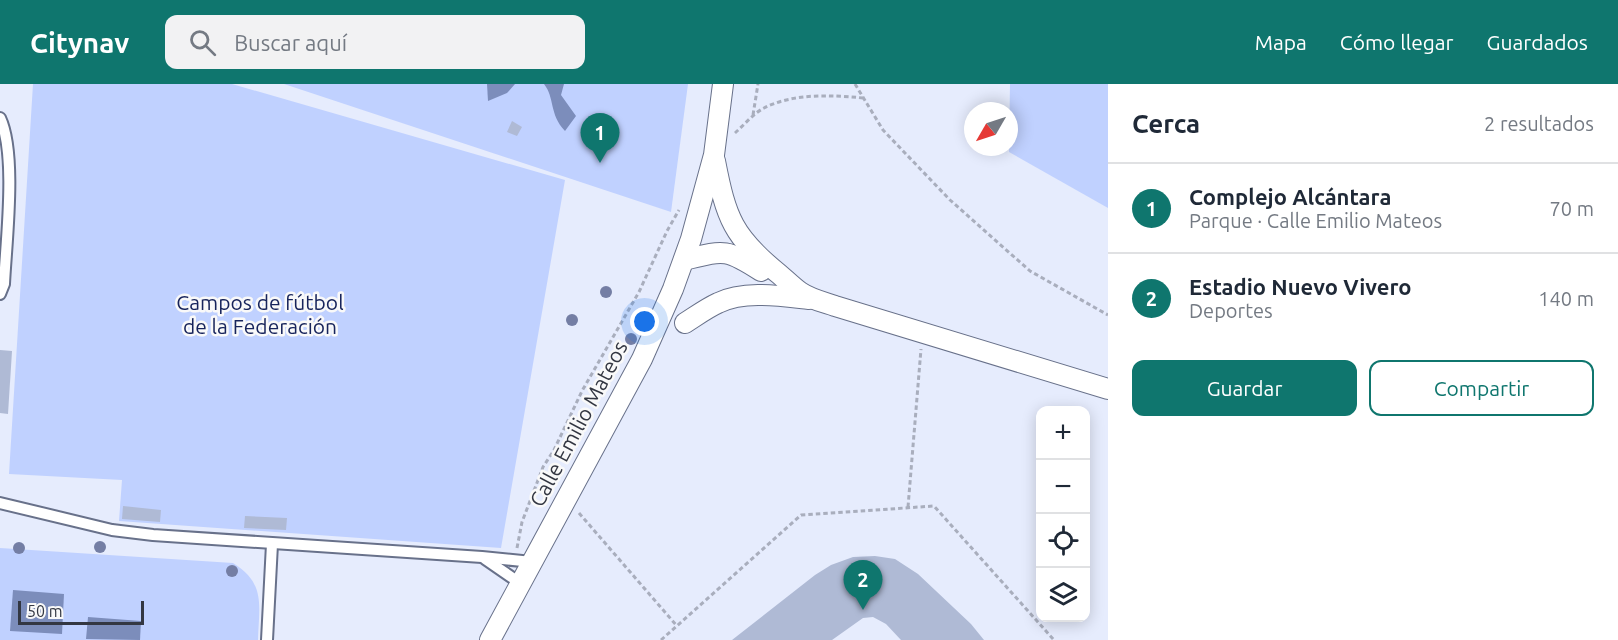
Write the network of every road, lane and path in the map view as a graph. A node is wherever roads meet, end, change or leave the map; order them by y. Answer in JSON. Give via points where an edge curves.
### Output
{"nodes":[{"id":1,"x":723,"y":84,"type":"edge"},
{"id":2,"x":758,"y":84,"type":"edge"},
{"id":3,"x":855,"y":84,"type":"edge"},
{"id":4,"x":863,"y":98,"type":"junction"},
{"id":5,"x":753,"y":117,"type":"junction"},
{"id":6,"x":0,"y":118,"type":"edge"},
{"id":7,"x":714,"y":155,"type":"junction"},
{"id":8,"x":680,"y":207,"type":"dead end"},
{"id":9,"x":684,"y":260,"type":"junction"},
{"id":10,"x":0,"y":294,"type":"edge"},
{"id":11,"x":809,"y":296,"type":"junction"},
{"id":12,"x":1108,"y":315,"type":"edge"},
{"id":13,"x":685,"y":323,"type":"dead end"},
{"id":14,"x":922,"y":332,"type":"junction"},
{"id":15,"x":1108,"y":389,"type":"edge"},
{"id":16,"x":566,"y":498,"type":"junction"},
{"id":17,"x":0,"y":503,"type":"edge"},
{"id":18,"x":908,"y":507,"type":"junction"},
{"id":19,"x":272,"y":544,"type":"junction"},
{"id":20,"x":482,"y":557,"type":"junction"},
{"id":21,"x":522,"y":562,"type":"junction"},
{"id":22,"x":520,"y":583,"type":"junction"},
{"id":23,"x":677,"y":626,"type":"junction"},
{"id":24,"x":267,"y":640,"type":"edge"},
{"id":25,"x":490,"y":640,"type":"edge"},
{"id":26,"x":661,"y":640,"type":"edge"},
{"id":27,"x":1054,"y":640,"type":"edge"}],
"edges":[{"from":1,"to":7,"type":"street","name":"Calle Emilio Mateos"},
{"from":2,"to":5,"type":"path"},
{"from":3,"to":4,"type":"path"},
{"from":4,"to":5,"type":"path","via":[[799,98],[764,108]]},
{"from":4,"to":12,"type":"path","via":[[883,130],[950,200],[1030,272]]},
{"from":5,"to":7,"type":"path"},
{"from":6,"to":10,"type":"lane","via":[[6,130],[9,182],[4,284]]},
{"from":7,"to":9,"type":"street","name":"Calle Emilio Mateos"},
{"from":7,"to":11,"type":"street","via":[[730,218],[742,240],[760,260]]},
{"from":8,"to":21,"type":"path","via":[[639,292],[543,467],[522,522]]},
{"from":9,"to":11,"type":"street","via":[[731,253],[788,288]]},
{"from":9,"to":16,"type":"street","name":"Calle Emilio Mateos","via":[[647,349]]},
{"from":11,"to":13,"type":"street","via":[[744,297],[720,302]]},
{"from":11,"to":14,"type":"street"},
{"from":14,"to":15,"type":"street"},
{"from":14,"to":18,"type":"path"},
{"from":16,"to":21,"type":"street","name":"Calle Emilio Mateos"},
{"from":16,"to":23,"type":"path"},
{"from":17,"to":19,"type":"lane","via":[[112,530]]},
{"from":18,"to":23,"type":"path","via":[[801,515]]},
{"from":18,"to":27,"type":"path","via":[[934,506]]},
{"from":19,"to":20,"type":"lane"},
{"from":19,"to":24,"type":"lane"},
{"from":20,"to":21,"type":"lane"},
{"from":20,"to":22,"type":"lane"},
{"from":21,"to":22,"type":"street","name":"Calle Emilio Mateos"},
{"from":22,"to":25,"type":"street","name":"Calle Emilio Mateos"},
{"from":23,"to":26,"type":"path"}]}
